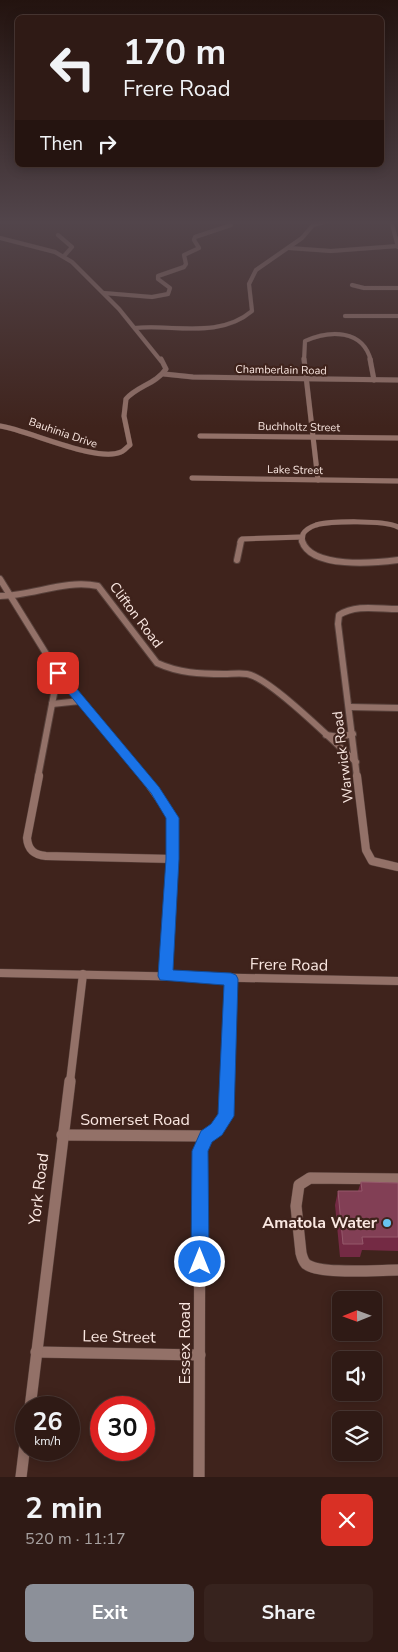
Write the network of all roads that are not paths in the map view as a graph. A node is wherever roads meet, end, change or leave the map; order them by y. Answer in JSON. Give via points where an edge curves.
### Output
{"nodes":[{"id":1,"x":100,"y":289,"type":"edge"},
{"id":2,"x":170,"y":289,"type":"edge"},
{"id":3,"x":249,"y":289,"type":"edge"},
{"id":4,"x":104,"y":293,"type":"junction"},
{"id":5,"x":345,"y":316,"type":"dead end"},
{"id":6,"x":398,"y":316,"type":"edge"},
{"id":7,"x":134,"y":328,"type":"junction"},
{"id":8,"x":163,"y":362,"type":"junction"},
{"id":9,"x":164,"y":374,"type":"junction"},
{"id":10,"x":187,"y":376,"type":"junction"},
{"id":11,"x":306,"y":379,"type":"junction"},
{"id":12,"x":374,"y":380,"type":"junction"},
{"id":13,"x":398,"y":380,"type":"edge"},
{"id":14,"x":154,"y":381,"type":"junction"},
{"id":15,"x":0,"y":426,"type":"edge"},
{"id":16,"x":200,"y":436,"type":"dead end"},
{"id":17,"x":313,"y":438,"type":"junction"},
{"id":18,"x":398,"y":438,"type":"edge"},
{"id":19,"x":192,"y":478,"type":"dead end"},
{"id":20,"x":318,"y":480,"type":"junction"},
{"id":21,"x":398,"y":481,"type":"edge"},
{"id":22,"x":398,"y":527,"type":"edge"},
{"id":23,"x":302,"y":537,"type":"junction"},
{"id":24,"x":237,"y":560,"type":"dead end"},
{"id":25,"x":398,"y":560,"type":"edge"},
{"id":26,"x":0,"y":579,"type":"edge"},
{"id":27,"x":0,"y":596,"type":"edge"},
{"id":28,"x":12,"y":597,"type":"junction"},
{"id":29,"x":398,"y":609,"type":"edge"},
{"id":30,"x":58,"y":673,"type":"junction"},
{"id":31,"x":80,"y":700,"type":"junction"},
{"id":32,"x":52,"y":704,"type":"junction"},
{"id":33,"x":350,"y":707,"type":"junction"},
{"id":34,"x":398,"y":708,"type":"edge"},
{"id":35,"x":353,"y":734,"type":"junction"},
{"id":36,"x":326,"y":735,"type":"junction"},
{"id":37,"x":356,"y":762,"type":"junction"},
{"id":38,"x":173,"y":859,"type":"junction"},
{"id":39,"x":398,"y":867,"type":"edge"},
{"id":40,"x":0,"y":973,"type":"edge"},
{"id":41,"x":83,"y":974,"type":"junction"},
{"id":42,"x":165,"y":976,"type":"junction"},
{"id":43,"x":231,"y":979,"type":"junction"},
{"id":44,"x":398,"y":981,"type":"edge"},
{"id":45,"x":62,"y":1135,"type":"junction"},
{"id":46,"x":208,"y":1136,"type":"junction"},
{"id":47,"x":398,"y":1179,"type":"edge"},
{"id":48,"x":398,"y":1270,"type":"edge"},
{"id":49,"x":36,"y":1352,"type":"junction"},
{"id":50,"x":200,"y":1355,"type":"junction"},
{"id":51,"x":31,"y":1396,"type":"edge"},
{"id":52,"x":23,"y":1461,"type":"edge"},
{"id":53,"x":21,"y":1477,"type":"edge"},
{"id":54,"x":199,"y":1477,"type":"edge"}],
"edges":[{"from":1,"to":4,"type":"street"},
{"from":2,"to":4,"type":"street","via":[[168,294],[148,297],[121,292]]},
{"from":3,"to":7,"type":"street","via":[[252,312],[227,326],[156,325]]},
{"from":4,"to":7,"type":"street"},
{"from":5,"to":6,"type":"street"},
{"from":7,"to":8,"type":"street"},
{"from":8,"to":9,"type":"street"},
{"from":8,"to":10,"type":"street"},
{"from":9,"to":10,"type":"street","name":"Chamberlain Road"},
{"from":9,"to":14,"type":"street","name":"Bauhinia Drive"},
{"from":10,"to":11,"type":"street","name":"Chamberlain Road"},
{"from":10,"to":14,"type":"street"},
{"from":11,"to":12,"type":"street","name":"Chamberlain Road"},
{"from":11,"to":12,"type":"street","via":[[305,341],[334,334],[363,342]]},
{"from":11,"to":17,"type":"street"},
{"from":12,"to":13,"type":"street","name":"Chamberlain Road"},
{"from":14,"to":15,"type":"street","name":"Bauhinia Drive","via":[[124,401],[130,445],[117,453],[90,453],[28,430]]},
{"from":16,"to":17,"type":"street","name":"Buchholtz Street"},
{"from":17,"to":18,"type":"street","name":"Buchholtz Street"},
{"from":17,"to":20,"type":"street"},
{"from":19,"to":20,"type":"street","name":"Lake Street"},
{"from":20,"to":21,"type":"street","name":"Lake Street"},
{"from":22,"to":23,"type":"street","via":[[388,523],[328,523],[310,527]]},
{"from":23,"to":24,"type":"street","via":[[242,540]]},
{"from":23,"to":25,"type":"street","via":[[306,549],[329,560]]},
{"from":26,"to":28,"type":"street"},
{"from":27,"to":28,"type":"street","name":"Clifton Road"},
{"from":28,"to":30,"type":"street"},
{"from":28,"to":36,"type":"street","name":"Clifton Road","via":[[76,584],[98,586],[157,663],[176,671],[257,677]]},
{"from":29,"to":33,"type":"street","name":"Warwick Road","via":[[348,609],[339,615]]},
{"from":30,"to":31,"type":"street"},
{"from":30,"to":32,"type":"street"},
{"from":31,"to":32,"type":"street"},
{"from":31,"to":38,"type":"street","via":[[168,808],[174,827]]},
{"from":32,"to":38,"type":"street","via":[[28,838],[29,849],[46,856]]},
{"from":33,"to":34,"type":"street"},
{"from":33,"to":35,"type":"street","name":"Warwick Road"},
{"from":35,"to":36,"type":"street","via":[[340,738]]},
{"from":35,"to":37,"type":"street","name":"Warwick Road"},
{"from":36,"to":37,"type":"street","name":"Clifton Road"},
{"from":37,"to":39,"type":"street","name":"Warwick Road","via":[[366,850],[372,862]]},
{"from":38,"to":42,"type":"street"},
{"from":40,"to":41,"type":"street","name":"Frere Road"},
{"from":41,"to":42,"type":"street","name":"Frere Road"},
{"from":41,"to":45,"type":"street","name":"York Road"},
{"from":42,"to":43,"type":"street","name":"Frere Road"},
{"from":43,"to":44,"type":"street","name":"Frere Road"},
{"from":43,"to":46,"type":"street","name":"Essex Road","via":[[226,1116]]},
{"from":45,"to":46,"type":"street","name":"Somerset Road"},
{"from":45,"to":49,"type":"street","name":"York Road"},
{"from":46,"to":50,"type":"street","name":"Essex Road","via":[[200,1151]]},
{"from":47,"to":48,"type":"street","via":[[312,1178],[300,1183],[297,1199],[301,1256],[306,1264],[328,1269]]},
{"from":49,"to":50,"type":"street","name":"Lee Street"},
{"from":49,"to":51,"type":"street","name":"York Road"},
{"from":50,"to":54,"type":"street","name":"Essex Road"},
{"from":52,"to":53,"type":"street"}]}
